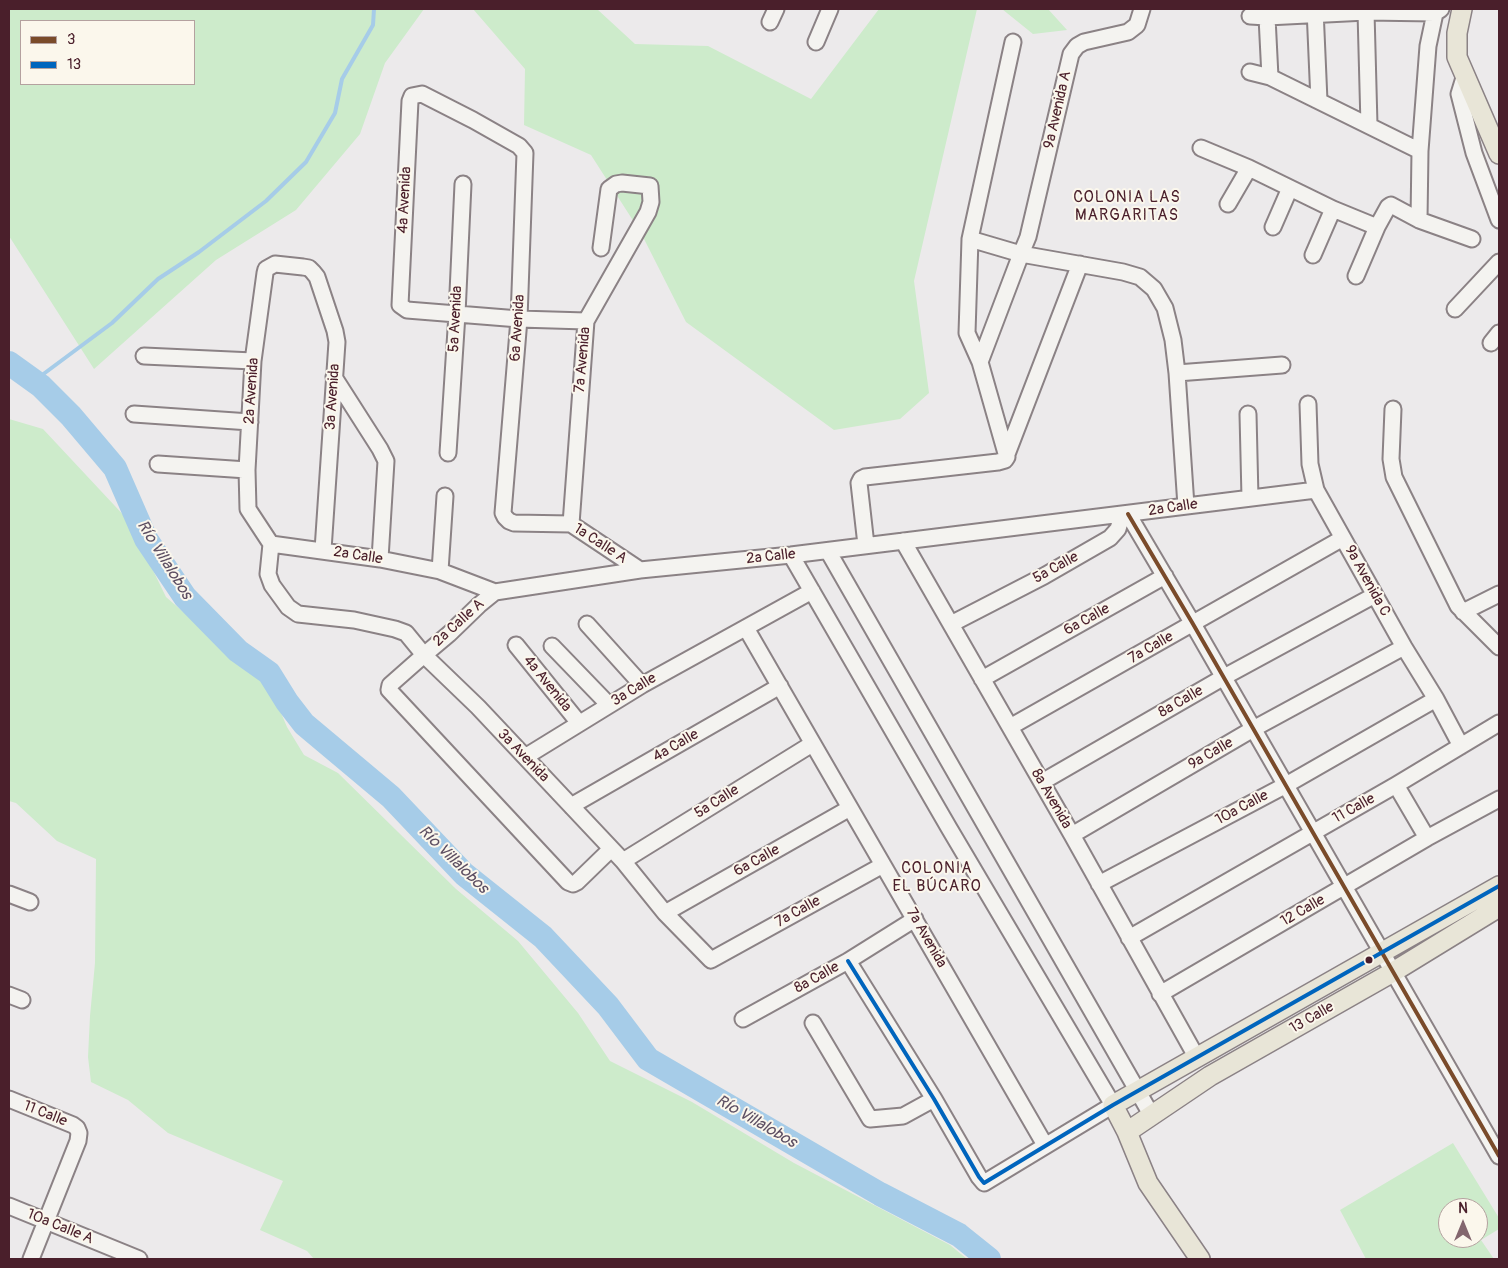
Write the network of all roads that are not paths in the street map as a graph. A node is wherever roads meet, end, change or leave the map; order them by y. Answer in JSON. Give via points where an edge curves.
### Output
{"nodes":[{"id":1,"x":830,"y":9,"type":"edge"},
{"id":2,"x":1142,"y":9,"type":"edge"},
{"id":3,"x":1462,"y":9,"type":"edge"},
{"id":4,"x":1315,"y":11,"type":"edge"},
{"id":5,"x":1438,"y":11,"type":"edge"},
{"id":6,"x":1366,"y":12,"type":"junction"},
{"id":7,"x":1250,"y":16,"type":"dead end"},
{"id":8,"x":1267,"y":17,"type":"junction"},
{"id":9,"x":816,"y":42,"type":"dead end"},
{"id":10,"x":1013,"y":42,"type":"dead end"},
{"id":11,"x":1250,"y":72,"type":"dead end"},
{"id":12,"x":1270,"y":77,"type":"junction"},
{"id":13,"x":1467,"y":79,"type":"junction"},
{"id":14,"x":1319,"y":101,"type":"junction"},
{"id":15,"x":1369,"y":125,"type":"junction"},
{"id":16,"x":519,"y":146,"type":"joint"},
{"id":17,"x":1201,"y":148,"type":"dead end"},
{"id":18,"x":1420,"y":152,"type":"junction"},
{"id":19,"x":1499,"y":154,"type":"edge"},
{"id":20,"x":1249,"y":168,"type":"junction"},
{"id":21,"x":463,"y":184,"type":"dead end"},
{"id":22,"x":1290,"y":188,"type":"junction"},
{"id":23,"x":1228,"y":204,"type":"dead end"},
{"id":24,"x":1333,"y":208,"type":"junction"},
{"id":25,"x":1418,"y":220,"type":"junction"},
{"id":26,"x":1499,"y":220,"type":"edge"},
{"id":27,"x":1273,"y":227,"type":"dead end"},
{"id":28,"x":1377,"y":227,"type":"junction"},
{"id":29,"x":970,"y":239,"type":"junction"},
{"id":30,"x":1472,"y":239,"type":"dead end"},
{"id":31,"x":601,"y":248,"type":"dead end"},
{"id":32,"x":1021,"y":254,"type":"junction"},
{"id":33,"x":1313,"y":255,"type":"dead end"},
{"id":34,"x":1499,"y":262,"type":"edge"},
{"id":35,"x":1080,"y":264,"type":"junction"},
{"id":36,"x":265,"y":273,"type":"joint"},
{"id":37,"x":1356,"y":276,"type":"dead end"},
{"id":38,"x":1456,"y":310,"type":"dead end"},
{"id":39,"x":457,"y":314,"type":"junction"},
{"id":40,"x":520,"y":319,"type":"junction"},
{"id":41,"x":586,"y":321,"type":"junction"},
{"id":42,"x":144,"y":356,"type":"dead end"},
{"id":43,"x":254,"y":361,"type":"junction"},
{"id":44,"x":980,"y":362,"type":"junction"},
{"id":45,"x":1282,"y":365,"type":"dead end"},
{"id":46,"x":1177,"y":373,"type":"junction"},
{"id":47,"x":334,"y":377,"type":"junction"},
{"id":48,"x":1308,"y":404,"type":"dead end"},
{"id":49,"x":1393,"y":409,"type":"dead end"},
{"id":50,"x":134,"y":414,"type":"dead end"},
{"id":51,"x":1248,"y":414,"type":"dead end"},
{"id":52,"x":250,"y":422,"type":"junction"},
{"id":53,"x":448,"y":454,"type":"dead end"},
{"id":54,"x":1007,"y":454,"type":"junction"},
{"id":55,"x":158,"y":464,"type":"dead end"},
{"id":56,"x":247,"y":470,"type":"junction"},
{"id":57,"x":1316,"y":490,"type":"junction"},
{"id":58,"x":445,"y":496,"type":"dead end"},
{"id":59,"x":1250,"y":498,"type":"junction"},
{"id":60,"x":1186,"y":506,"type":"junction"},
{"id":61,"x":503,"y":512,"type":"joint"},
{"id":62,"x":1125,"y":515,"type":"junction"},
{"id":63,"x":571,"y":524,"type":"junction"},
{"id":64,"x":1343,"y":538,"type":"junction"},
{"id":65,"x":903,"y":541,"type":"junction"},
{"id":66,"x":271,"y":544,"type":"junction"},
{"id":67,"x":866,"y":545,"type":"junction"},
{"id":68,"x":323,"y":550,"type":"junction"},
{"id":69,"x":828,"y":551,"type":"junction"},
{"id":70,"x":791,"y":555,"type":"junction"},
{"id":71,"x":380,"y":559,"type":"junction"},
{"id":72,"x":640,"y":570,"type":"junction"},
{"id":73,"x":440,"y":571,"type":"junction"},
{"id":74,"x":1165,"y":576,"type":"junction"},
{"id":75,"x":812,"y":591,"type":"junction"},
{"id":76,"x":495,"y":592,"type":"junction"},
{"id":77,"x":1499,"y":594,"type":"edge"},
{"id":78,"x":1375,"y":595,"type":"junction"},
{"id":79,"x":1463,"y":612,"type":"junction"},
{"id":80,"x":587,"y":624,"type":"dead end"},
{"id":81,"x":951,"y":624,"type":"junction"},
{"id":82,"x":1193,"y":624,"type":"junction"},
{"id":83,"x":746,"y":628,"type":"junction"},
{"id":84,"x":516,"y":644,"type":"dead end"},
{"id":85,"x":552,"y":646,"type":"dead end"},
{"id":86,"x":1404,"y":646,"type":"junction"},
{"id":87,"x":1499,"y":647,"type":"edge"},
{"id":88,"x":424,"y":654,"type":"junction"},
{"id":89,"x":1224,"y":677,"type":"junction"},
{"id":90,"x":982,"y":679,"type":"junction"},
{"id":91,"x":642,"y":685,"type":"junction"},
{"id":92,"x":780,"y":686,"type":"junction"},
{"id":93,"x":1436,"y":699,"type":"junction"},
{"id":94,"x":609,"y":705,"type":"junction"},
{"id":95,"x":579,"y":723,"type":"junction"},
{"id":96,"x":1499,"y":723,"type":"edge"},
{"id":97,"x":1010,"y":727,"type":"junction"},
{"id":98,"x":1253,"y":729,"type":"junction"},
{"id":99,"x":812,"y":744,"type":"junction"},
{"id":100,"x":1461,"y":746,"type":"junction"},
{"id":101,"x":525,"y":757,"type":"junction"},
{"id":102,"x":1042,"y":782,"type":"junction"},
{"id":103,"x":1286,"y":785,"type":"junction"},
{"id":104,"x":1396,"y":785,"type":"junction"},
{"id":105,"x":1499,"y":799,"type":"edge"},
{"id":106,"x":571,"y":806,"type":"junction"},
{"id":107,"x":850,"y":808,"type":"junction"},
{"id":108,"x":1312,"y":832,"type":"junction"},
{"id":109,"x":1072,"y":835,"type":"junction"},
{"id":110,"x":1427,"y":838,"type":"junction"},
{"id":111,"x":611,"y":849,"type":"junction"},
{"id":112,"x":623,"y":861,"type":"junction"},
{"id":113,"x":883,"y":865,"type":"junction"},
{"id":114,"x":1099,"y":884,"type":"junction"},
{"id":115,"x":1499,"y":886,"type":"edge"},
{"id":116,"x":1344,"y":888,"type":"junction"},
{"id":117,"x":9,"y":894,"type":"edge"},
{"id":118,"x":30,"y":902,"type":"dead end"},
{"id":119,"x":1499,"y":907,"type":"edge"},
{"id":120,"x":665,"y":913,"type":"junction"},
{"id":121,"x":915,"y":919,"type":"junction"},
{"id":122,"x":1129,"y":938,"type":"junction"},
{"id":123,"x":1381,"y":952,"type":"junction"},
{"id":124,"x":713,"y":959,"type":"joint"},
{"id":125,"x":848,"y":961,"type":"junction"},
{"id":126,"x":1393,"y":972,"type":"junction"},
{"id":127,"x":1160,"y":994,"type":"junction"},
{"id":128,"x":743,"y":1018,"type":"dead end"},
{"id":129,"x":813,"y":1023,"type":"dead end"},
{"id":130,"x":1197,"y":1058,"type":"junction"},
{"id":131,"x":1137,"y":1091,"type":"junction"},
{"id":132,"x":9,"y":1099,"type":"edge"},
{"id":133,"x":934,"y":1099,"type":"junction"},
{"id":134,"x":1113,"y":1105,"type":"junction"},
{"id":135,"x":1152,"y":1116,"type":"junction"},
{"id":136,"x":1127,"y":1132,"type":"junction"},
{"id":137,"x":1045,"y":1145,"type":"junction"},
{"id":138,"x":1499,"y":1156,"type":"edge"},
{"id":139,"x":9,"y":1206,"type":"edge"},
{"id":140,"x":46,"y":1222,"type":"junction"},
{"id":141,"x":31,"y":1259,"type":"edge"},
{"id":142,"x":139,"y":1259,"type":"edge"},
{"id":143,"x":1200,"y":1259,"type":"edge"}],
"edges":[{"from":1,"to":9,"type":"street"},
{"from":2,"to":32,"type":"street","name":"9a Avenida A","via":[[1137,25],[1128,32],[1084,42],[1071,54],[1034,218]]},
{"from":3,"to":13,"type":"main road","via":[[1456,46],[1457,57]]},
{"from":4,"to":6,"type":"street"},
{"from":4,"to":8,"type":"street"},
{"from":4,"to":14,"type":"street"},
{"from":5,"to":6,"type":"street"},
{"from":5,"to":18,"type":"street","via":[[1428,46]]},
{"from":6,"to":15,"type":"street"},
{"from":7,"to":8,"type":"street"},
{"from":8,"to":12,"type":"street"},
{"from":10,"to":29,"type":"street"},
{"from":11,"to":12,"type":"street"},
{"from":12,"to":14,"type":"street"},
{"from":13,"to":19,"type":"main road"},
{"from":13,"to":26,"type":"street","via":[[1459,94],[1474,153]]},
{"from":14,"to":15,"type":"street"},
{"from":15,"to":18,"type":"street"},
{"from":16,"to":39,"type":"street","name":"4a Avenida","via":[[422,94],[412,96],[400,305],[407,310]]},
{"from":16,"to":40,"type":"street","name":"6a Avenida","via":[[526,158]]},
{"from":17,"to":20,"type":"street"},
{"from":18,"to":25,"type":"street"},
{"from":20,"to":22,"type":"street"},
{"from":20,"to":23,"type":"street"},
{"from":21,"to":39,"type":"street","name":"5a Avenida"},
{"from":22,"to":24,"type":"street"},
{"from":22,"to":27,"type":"street"},
{"from":24,"to":28,"type":"street"},
{"from":24,"to":33,"type":"street"},
{"from":25,"to":28,"type":"street","via":[[1390,205]]},
{"from":25,"to":30,"type":"street"},
{"from":28,"to":37,"type":"street"},
{"from":29,"to":32,"type":"street"},
{"from":29,"to":44,"type":"street","via":[[967,333]]},
{"from":31,"to":41,"type":"street","name":"7a Avenida","via":[[609,189],[622,183],[650,186],[648,212]]},
{"from":32,"to":35,"type":"street"},
{"from":32,"to":44,"type":"street","name":"9a Avenida A"},
{"from":34,"to":38,"type":"street"},
{"from":35,"to":46,"type":"street","via":[[1140,277],[1154,289],[1165,308]]},
{"from":35,"to":54,"type":"street"},
{"from":36,"to":43,"type":"street","name":"2a Avenida"},
{"from":36,"to":47,"type":"street","name":"3a Avenida","via":[[275,264],[309,268],[317,277],[337,342]]},
{"from":39,"to":40,"type":"street"},
{"from":39,"to":53,"type":"street","name":"5a Avenida"},
{"from":40,"to":41,"type":"street"},
{"from":40,"to":61,"type":"street","name":"6a Avenida"},
{"from":41,"to":63,"type":"street","name":"7a Avenida"},
{"from":42,"to":43,"type":"street"},
{"from":43,"to":52,"type":"street","name":"2a Avenida"},
{"from":44,"to":54,"type":"street"},
{"from":45,"to":46,"type":"street"},
{"from":46,"to":60,"type":"street"},
{"from":47,"to":68,"type":"street","name":"3a Avenida"},
{"from":47,"to":71,"type":"street","via":[[386,461]]},
{"from":48,"to":57,"type":"street","name":"9a Avenida C","via":[[1310,464]]},
{"from":49,"to":79,"type":"street","via":[[1391,459],[1394,477]]},
{"from":50,"to":52,"type":"street"},
{"from":51,"to":59,"type":"street"},
{"from":52,"to":56,"type":"street","name":"2a Avenida"},
{"from":54,"to":67,"type":"street","via":[[1005,460],[998,462],[861,479]]},
{"from":55,"to":56,"type":"street"},
{"from":56,"to":66,"type":"street","name":"2a Avenida","via":[[248,509]]},
{"from":57,"to":59,"type":"street","name":"2a Calle"},
{"from":57,"to":64,"type":"street","name":"9a Avenida C"},
{"from":58,"to":73,"type":"street"},
{"from":59,"to":60,"type":"street","name":"2a Calle"},
{"from":60,"to":62,"type":"street","name":"2a Calle"},
{"from":61,"to":63,"type":"street","name":"1a Calle A","via":[[509,522],[514,523]]},
{"from":62,"to":65,"type":"street","name":"2a Calle"},
{"from":62,"to":74,"type":"street"},
{"from":62,"to":81,"type":"street","name":"5a Calle","via":[[1110,538]]},
{"from":63,"to":72,"type":"street","name":"1a Calle A"},
{"from":64,"to":78,"type":"street","name":"9a Avenida C"},
{"from":64,"to":82,"type":"street","name":"7a Calle"},
{"from":65,"to":67,"type":"street","name":"2a Calle"},
{"from":65,"to":81,"type":"street","name":"8a Avenida"},
{"from":66,"to":68,"type":"street","name":"2a Calle"},
{"from":66,"to":88,"type":"street","name":"3a Avenida","via":[[268,574],[288,608],[298,614],[354,620],[395,629],[406,633]]},
{"from":67,"to":69,"type":"street","name":"2a Calle"},
{"from":68,"to":71,"type":"street","name":"2a Calle"},
{"from":69,"to":70,"type":"street","name":"2a Calle"},
{"from":69,"to":131,"type":"street"},
{"from":70,"to":72,"type":"street","name":"2a Calle"},
{"from":70,"to":75,"type":"street"},
{"from":71,"to":73,"type":"street","name":"2a Calle"},
{"from":72,"to":76,"type":"street","name":"2a Calle"},
{"from":73,"to":76,"type":"street","name":"2a Calle"},
{"from":74,"to":82,"type":"street"},
{"from":74,"to":90,"type":"street","name":"6a Calle"},
{"from":75,"to":83,"type":"street","name":"3a Calle"},
{"from":75,"to":134,"type":"street"},
{"from":76,"to":88,"type":"street","name":"2a Calle A"},
{"from":77,"to":79,"type":"street"},
{"from":78,"to":86,"type":"street","name":"9a Avenida C"},
{"from":78,"to":89,"type":"street","name":"8a Calle"},
{"from":79,"to":87,"type":"street"},
{"from":80,"to":91,"type":"street"},
{"from":81,"to":90,"type":"street","name":"8a Avenida"},
{"from":82,"to":89,"type":"street"},
{"from":82,"to":97,"type":"street","name":"7a Calle"},
{"from":83,"to":91,"type":"street","name":"3a Calle"},
{"from":83,"to":92,"type":"street","name":"7a Avenida"},
{"from":84,"to":95,"type":"street","name":"4a Avenida"},
{"from":85,"to":94,"type":"street"},
{"from":86,"to":93,"type":"street","name":"9a Avenida C"},
{"from":86,"to":98,"type":"street","name":"9a Calle"},
{"from":88,"to":101,"type":"street","name":"3a Avenida"},
{"from":88,"to":111,"type":"street","name":"2a Calle A","via":[[388,690],[568,882],[577,882]]},
{"from":89,"to":98,"type":"street"},
{"from":89,"to":102,"type":"street","name":"8a Calle"},
{"from":90,"to":97,"type":"street","name":"8a Avenida"},
{"from":91,"to":94,"type":"street","name":"3a Calle"},
{"from":92,"to":99,"type":"street","name":"7a Avenida"},
{"from":92,"to":106,"type":"street","name":"4a Calle"},
{"from":93,"to":100,"type":"street","name":"9a Avenida C"},
{"from":93,"to":103,"type":"street","name":"10a Calle"},
{"from":94,"to":95,"type":"street","name":"3a Calle"},
{"from":95,"to":101,"type":"street","name":"3a Calle"},
{"from":96,"to":100,"type":"street","name":"11 Calle"},
{"from":97,"to":102,"type":"street","name":"8a Avenida"},
{"from":98,"to":103,"type":"street"},
{"from":98,"to":109,"type":"street","name":"9a Calle"},
{"from":99,"to":107,"type":"street","name":"7a Avenida"},
{"from":99,"to":112,"type":"street","name":"5a Calle"},
{"from":100,"to":104,"type":"street","name":"11 Calle"},
{"from":101,"to":106,"type":"street","name":"3a Avenida"},
{"from":102,"to":109,"type":"street","name":"8a Avenida"},
{"from":103,"to":108,"type":"street"},
{"from":103,"to":114,"type":"street","name":"10a Calle"},
{"from":104,"to":108,"type":"street","name":"11 Calle"},
{"from":104,"to":110,"type":"street"},
{"from":105,"to":110,"type":"street","name":"12 Calle"},
{"from":106,"to":111,"type":"street","name":"3a Avenida"},
{"from":107,"to":113,"type":"street","name":"7a Avenida"},
{"from":107,"to":120,"type":"street","name":"6a Calle"},
{"from":108,"to":116,"type":"street"},
{"from":108,"to":122,"type":"street","name":"11 Calle"},
{"from":109,"to":114,"type":"street","name":"8a Avenida"},
{"from":110,"to":116,"type":"street","name":"12 Calle"},
{"from":111,"to":112,"type":"street","name":"3a Avenida"},
{"from":112,"to":120,"type":"street","name":"3a Avenida"},
{"from":113,"to":121,"type":"street","name":"7a Avenida"},
{"from":113,"to":124,"type":"street","name":"7a Calle"},
{"from":114,"to":122,"type":"street","name":"8a Avenida"},
{"from":115,"to":123,"type":"main road","name":"13 Calle"},
{"from":116,"to":123,"type":"street"},
{"from":116,"to":127,"type":"street","name":"12 Calle"},
{"from":117,"to":118,"type":"street"},
{"from":119,"to":126,"type":"main road","name":"13 Calle"},
{"from":120,"to":124,"type":"street","name":"3a Avenida","via":[[708,959]]},
{"from":121,"to":125,"type":"street","name":"8a Calle"},
{"from":121,"to":137,"type":"street","name":"7a Avenida"},
{"from":122,"to":127,"type":"street","name":"8a Avenida"},
{"from":123,"to":126,"type":"street"},
{"from":123,"to":130,"type":"main road","name":"13 Calle"},
{"from":125,"to":128,"type":"street","name":"8a Calle"},
{"from":125,"to":133,"type":"street"},
{"from":126,"to":135,"type":"main road","name":"13 Calle","via":[[1210,1076]]},
{"from":126,"to":138,"type":"street"},
{"from":127,"to":130,"type":"street","name":"8a Avenida"},
{"from":129,"to":133,"type":"street","via":[[870,1119],[903,1116]]},
{"from":130,"to":131,"type":"main road","name":"13 Calle"},
{"from":131,"to":134,"type":"main road","name":"13 Calle"},
{"from":131,"to":135,"type":"street"},
{"from":132,"to":140,"type":"street","name":"11 Calle","via":[[73,1125],[78,1130],[78,1141]]},
{"from":133,"to":137,"type":"street","via":[[984,1183]]},
{"from":134,"to":136,"type":"main road"},
{"from":134,"to":137,"type":"street"},
{"from":135,"to":136,"type":"main road","name":"13 Calle"},
{"from":136,"to":143,"type":"main road","via":[[1148,1183]]},
{"from":139,"to":140,"type":"street","name":"10a Calle A"},
{"from":140,"to":141,"type":"street"},
{"from":140,"to":142,"type":"street","name":"10a Calle A"}]}
